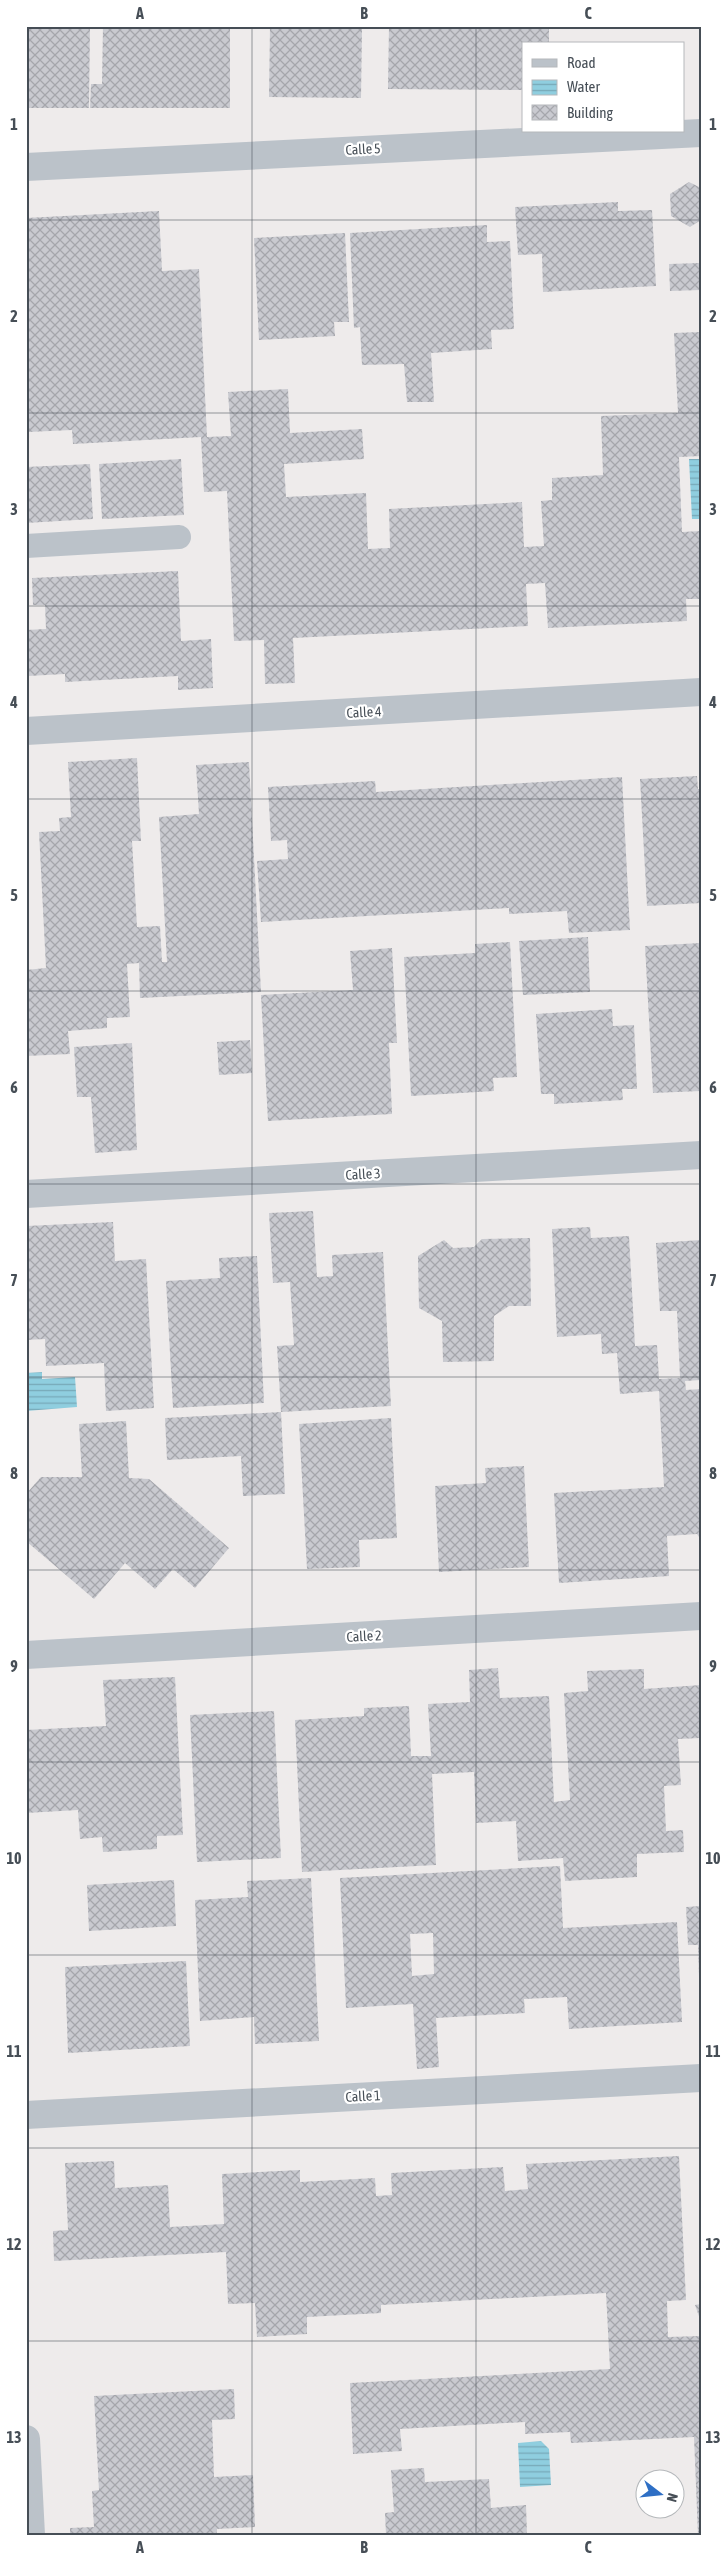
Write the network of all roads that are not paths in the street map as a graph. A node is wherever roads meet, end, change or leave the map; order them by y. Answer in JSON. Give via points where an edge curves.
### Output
{"nodes":[{"id":1,"x":701,"y":133,"type":"edge"},
{"id":2,"x":26,"y":167,"type":"edge"},
{"id":3,"x":179,"y":537,"type":"dead end"},
{"id":4,"x":26,"y":546,"type":"edge"},
{"id":5,"x":701,"y":692,"type":"edge"},
{"id":6,"x":26,"y":730,"type":"edge"},
{"id":7,"x":701,"y":1155,"type":"edge"},
{"id":8,"x":26,"y":1194,"type":"edge"},
{"id":9,"x":701,"y":1616,"type":"edge"},
{"id":10,"x":26,"y":1655,"type":"edge"},
{"id":11,"x":701,"y":2078,"type":"edge"},
{"id":12,"x":26,"y":2115,"type":"edge"},
{"id":13,"x":26,"y":2439,"type":"edge"},
{"id":14,"x":30,"y":2535,"type":"edge"}],
"edges":[{"from":1,"to":2,"type":"street","name":"Calle 5"},
{"from":3,"to":4,"type":"lane"},
{"from":5,"to":6,"type":"street","name":"Calle 4"},
{"from":7,"to":8,"type":"street","name":"Calle 3"},
{"from":9,"to":10,"type":"street","name":"Calle 2"},
{"from":11,"to":12,"type":"street","name":"Calle 1"},
{"from":13,"to":14,"type":"street"}]}
